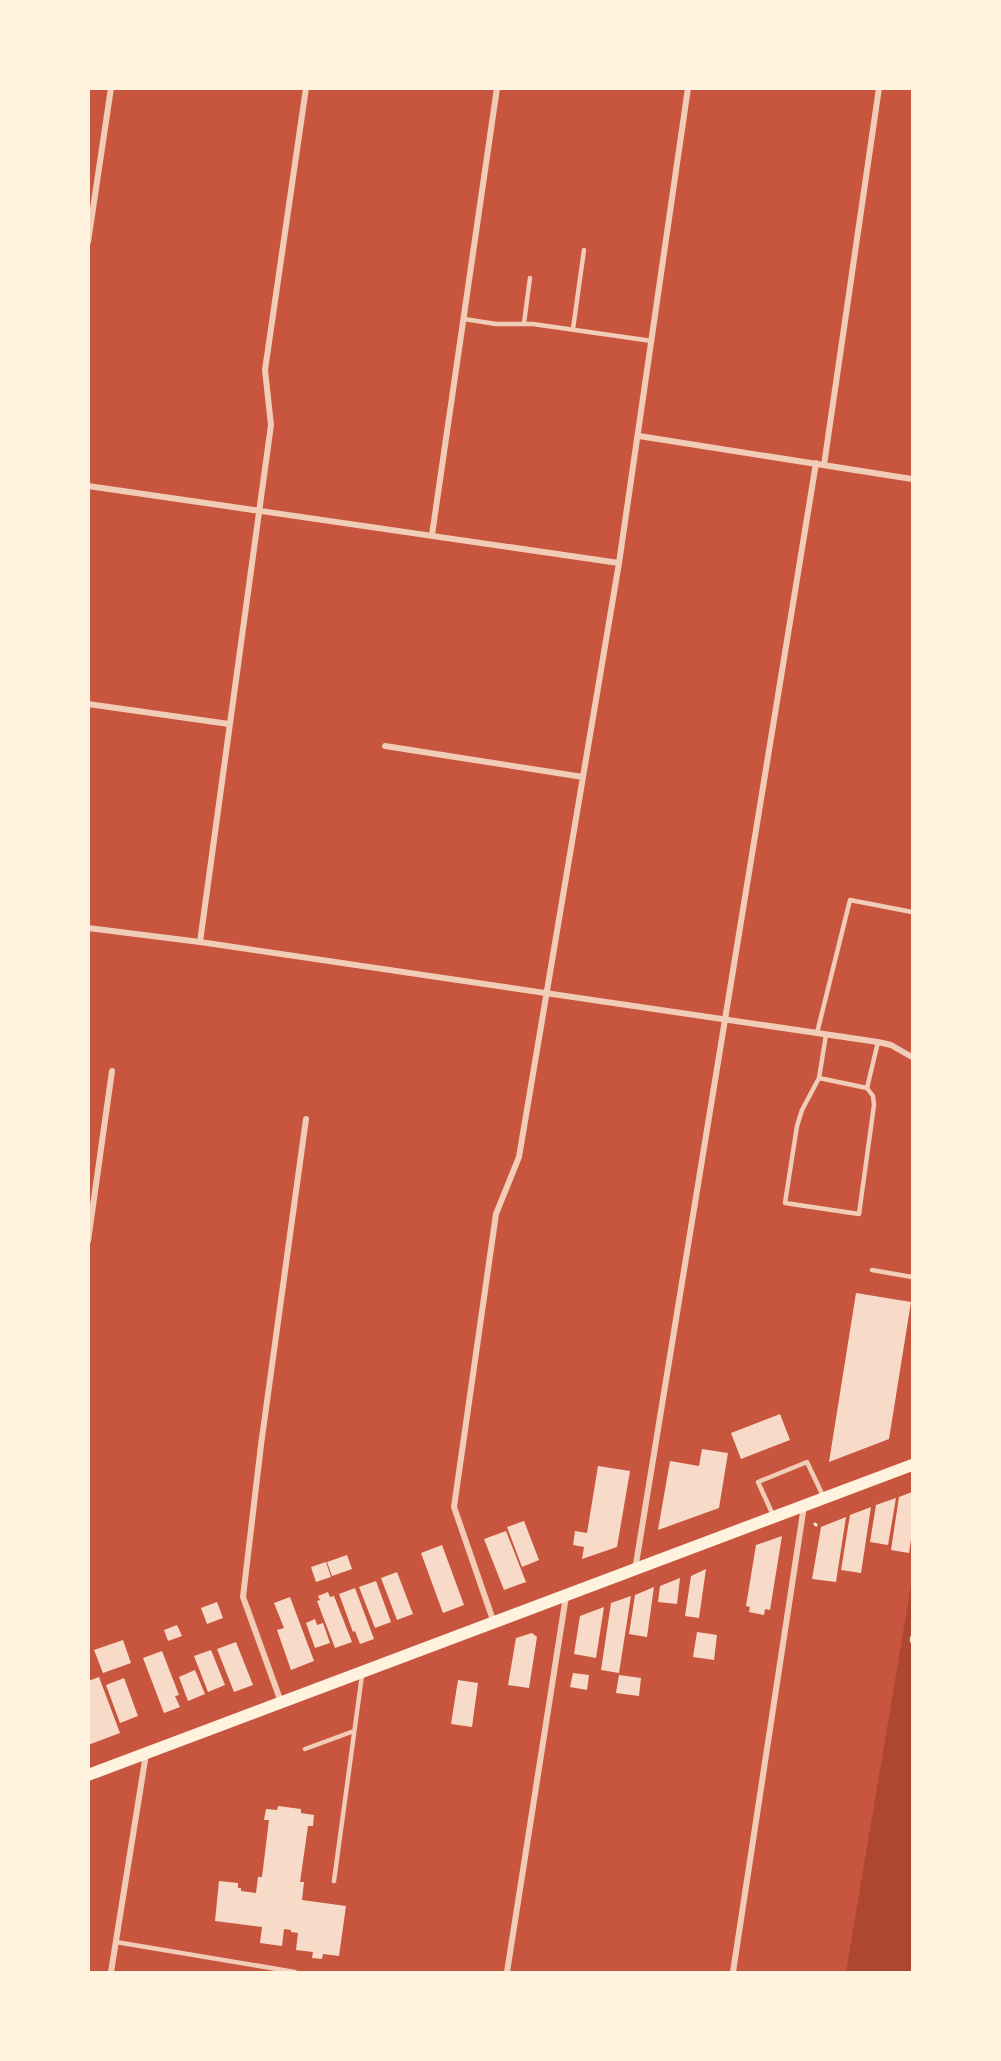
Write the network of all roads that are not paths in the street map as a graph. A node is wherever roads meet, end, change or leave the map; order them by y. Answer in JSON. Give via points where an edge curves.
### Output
{"nodes":[{"id":1,"x":111,"y":88,"type":"edge"},
{"id":2,"x":306,"y":88,"type":"edge"},
{"id":3,"x":497,"y":88,"type":"edge"},
{"id":4,"x":688,"y":88,"type":"edge"},
{"id":5,"x":879,"y":88,"type":"edge"},
{"id":6,"x":88,"y":242,"type":"edge"},
{"id":7,"x":584,"y":250,"type":"dead end"},
{"id":8,"x":530,"y":278,"type":"dead end"},
{"id":9,"x":464,"y":319,"type":"junction"},
{"id":10,"x":524,"y":323,"type":"junction"},
{"id":11,"x":573,"y":329,"type":"junction"},
{"id":12,"x":652,"y":341,"type":"junction"},
{"id":13,"x":639,"y":436,"type":"junction"},
{"id":14,"x":816,"y":463,"type":"junction"},
{"id":15,"x":824,"y":465,"type":"junction"},
{"id":16,"x":912,"y":479,"type":"edge"},
{"id":17,"x":88,"y":486,"type":"edge"},
{"id":18,"x":260,"y":511,"type":"junction"},
{"id":19,"x":432,"y":536,"type":"junction"},
{"id":20,"x":619,"y":563,"type":"junction"},
{"id":21,"x":88,"y":704,"type":"edge"},
{"id":22,"x":229,"y":724,"type":"junction"},
{"id":23,"x":385,"y":746,"type":"dead end"},
{"id":24,"x":583,"y":777,"type":"junction"},
{"id":25,"x":912,"y":912,"type":"edge"},
{"id":26,"x":88,"y":928,"type":"edge"},
{"id":27,"x":200,"y":942,"type":"junction"},
{"id":28,"x":547,"y":993,"type":"junction"},
{"id":29,"x":725,"y":1020,"type":"junction"},
{"id":30,"x":817,"y":1033,"type":"junction"},
{"id":31,"x":826,"y":1035,"type":"junction"},
{"id":32,"x":878,"y":1042,"type":"junction"},
{"id":33,"x":912,"y":1057,"type":"edge"},
{"id":34,"x":112,"y":1071,"type":"dead end"},
{"id":35,"x":819,"y":1078,"type":"junction"},
{"id":36,"x":867,"y":1088,"type":"junction"},
{"id":37,"x":306,"y":1119,"type":"dead end"},
{"id":38,"x":88,"y":1241,"type":"edge"},
{"id":39,"x":872,"y":1270,"type":"dead end"},
{"id":40,"x":912,"y":1277,"type":"edge"},
{"id":41,"x":912,"y":1465,"type":"edge"},
{"id":42,"x":824,"y":1498,"type":"junction"},
{"id":43,"x":804,"y":1506,"type":"junction"},
{"id":44,"x":774,"y":1518,"type":"junction"},
{"id":45,"x":635,"y":1570,"type":"junction"},
{"id":46,"x":566,"y":1596,"type":"junction"},
{"id":47,"x":494,"y":1623,"type":"junction"},
{"id":48,"x":362,"y":1672,"type":"junction"},
{"id":49,"x":280,"y":1702,"type":"junction"},
{"id":50,"x":354,"y":1731,"type":"junction"},
{"id":51,"x":305,"y":1749,"type":"dead end"},
{"id":52,"x":146,"y":1753,"type":"junction"},
{"id":53,"x":88,"y":1775,"type":"edge"},
{"id":54,"x":334,"y":1881,"type":"dead end"},
{"id":55,"x":116,"y":1942,"type":"junction"},
{"id":56,"x":111,"y":1972,"type":"edge"},
{"id":57,"x":294,"y":1972,"type":"edge"},
{"id":58,"x":507,"y":1972,"type":"edge"},
{"id":59,"x":733,"y":1972,"type":"edge"}],
"edges":[{"from":1,"to":6,"type":"street"},
{"from":2,"to":18,"type":"street","via":[[265,370],[271,425]]},
{"from":3,"to":9,"type":"street"},
{"from":4,"to":12,"type":"street"},
{"from":5,"to":15,"type":"street"},
{"from":7,"to":11,"type":"lane"},
{"from":8,"to":10,"type":"lane"},
{"from":9,"to":10,"type":"lane"},
{"from":9,"to":19,"type":"street"},
{"from":10,"to":11,"type":"lane"},
{"from":11,"to":12,"type":"lane"},
{"from":12,"to":13,"type":"street"},
{"from":13,"to":14,"type":"street"},
{"from":13,"to":20,"type":"street"},
{"from":14,"to":15,"type":"street"},
{"from":14,"to":29,"type":"street"},
{"from":15,"to":16,"type":"street"},
{"from":17,"to":18,"type":"street"},
{"from":18,"to":19,"type":"street"},
{"from":18,"to":22,"type":"street"},
{"from":19,"to":20,"type":"street"},
{"from":20,"to":24,"type":"street"},
{"from":21,"to":22,"type":"street"},
{"from":22,"to":27,"type":"street"},
{"from":23,"to":24,"type":"street"},
{"from":24,"to":28,"type":"street"},
{"from":25,"to":30,"type":"lane","via":[[850,900]]},
{"from":26,"to":27,"type":"street"},
{"from":27,"to":28,"type":"street"},
{"from":28,"to":29,"type":"street"},
{"from":28,"to":47,"type":"street","via":[[519,1157],[496,1214],[454,1507]]},
{"from":29,"to":30,"type":"street"},
{"from":29,"to":45,"type":"street"},
{"from":30,"to":31,"type":"street"},
{"from":31,"to":32,"type":"street"},
{"from":31,"to":35,"type":"lane"},
{"from":32,"to":33,"type":"street"},
{"from":32,"to":36,"type":"lane"},
{"from":34,"to":38,"type":"street"},
{"from":35,"to":36,"type":"lane"},
{"from":35,"to":36,"type":"lane","via":[[797,1126],[785,1203],[859,1214],[874,1105]]},
{"from":37,"to":49,"type":"street","via":[[243,1597]]},
{"from":39,"to":40,"type":"lane"},
{"from":41,"to":42,"type":"main road"},
{"from":42,"to":43,"type":"main road"},
{"from":42,"to":44,"type":"lane","via":[[807,1462],[758,1482]]},
{"from":43,"to":44,"type":"main road"},
{"from":43,"to":59,"type":"street"},
{"from":44,"to":45,"type":"main road"},
{"from":45,"to":46,"type":"main road"},
{"from":46,"to":47,"type":"main road"},
{"from":46,"to":58,"type":"street"},
{"from":47,"to":48,"type":"main road"},
{"from":48,"to":49,"type":"main road"},
{"from":48,"to":50,"type":"lane"},
{"from":49,"to":52,"type":"main road"},
{"from":50,"to":51,"type":"lane"},
{"from":50,"to":54,"type":"lane"},
{"from":52,"to":53,"type":"main road"},
{"from":52,"to":55,"type":"street"},
{"from":55,"to":56,"type":"street"},
{"from":55,"to":57,"type":"lane"}]}
